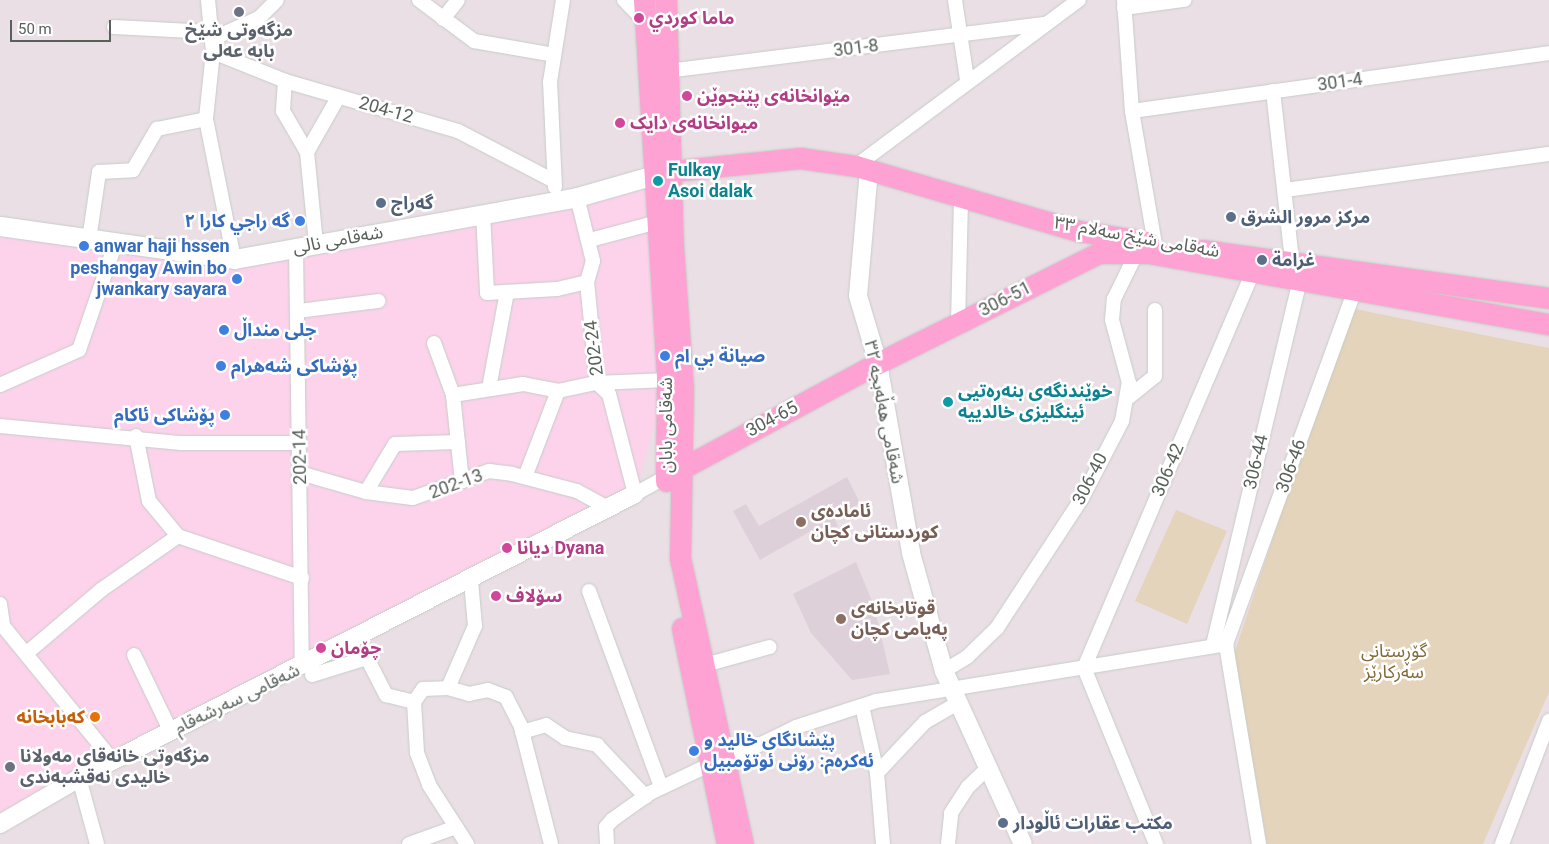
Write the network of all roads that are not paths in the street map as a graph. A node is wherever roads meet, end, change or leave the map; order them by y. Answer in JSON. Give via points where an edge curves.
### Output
{"nodes":[{"id":1,"x":208,"y":0,"type":"edge"},
{"id":2,"x":277,"y":0,"type":"edge"},
{"id":3,"x":419,"y":0,"type":"edge"},
{"id":4,"x":458,"y":0,"type":"edge"},
{"id":5,"x":563,"y":0,"type":"edge"},
{"id":6,"x":624,"y":0,"type":"edge"},
{"id":7,"x":666,"y":0,"type":"edge"},
{"id":8,"x":955,"y":0,"type":"edge"},
{"id":9,"x":1079,"y":0,"type":"edge"},
{"id":10,"x":1184,"y":0,"type":"edge"},
{"id":11,"x":1124,"y":4,"type":"edge"},
{"id":12,"x":644,"y":10,"type":"edge"},
{"id":13,"x":443,"y":20,"type":"junction"},
{"id":14,"x":1045,"y":24,"type":"junction"},
{"id":15,"x":114,"y":26,"type":"dead end"},
{"id":16,"x":961,"y":35,"type":"junction"},
{"id":17,"x":212,"y":41,"type":"junction"},
{"id":18,"x":1549,"y":53,"type":"edge"},
{"id":19,"x":554,"y":55,"type":"junction"},
{"id":20,"x":667,"y":71,"type":"junction"},
{"id":21,"x":967,"y":79,"type":"junction"},
{"id":22,"x":285,"y":80,"type":"junction"},
{"id":23,"x":1273,"y":91,"type":"junction"},
{"id":24,"x":338,"y":96,"type":"junction"},
{"id":25,"x":1132,"y":111,"type":"junction"},
{"id":26,"x":206,"y":120,"type":"junction"},
{"id":27,"x":307,"y":152,"type":"junction"},
{"id":28,"x":1549,"y":154,"type":"edge"},
{"id":29,"x":862,"y":168,"type":"junction"},
{"id":30,"x":663,"y":173,"type":"junction"},
{"id":31,"x":554,"y":181,"type":"junction"},
{"id":32,"x":1285,"y":190,"type":"junction"},
{"id":33,"x":961,"y":197,"type":"junction"},
{"id":34,"x":567,"y":198,"type":"junction"},
{"id":35,"x":483,"y":213,"type":"junction"},
{"id":36,"x":654,"y":223,"type":"junction"},
{"id":37,"x":1057,"y":225,"type":"junction"},
{"id":38,"x":0,"y":226,"type":"edge"},
{"id":39,"x":89,"y":240,"type":"junction"},
{"id":40,"x":590,"y":240,"type":"junction"},
{"id":41,"x":316,"y":244,"type":"junction"},
{"id":42,"x":114,"y":245,"type":"junction"},
{"id":43,"x":296,"y":248,"type":"junction"},
{"id":44,"x":1146,"y":248,"type":"junction"},
{"id":45,"x":1214,"y":258,"type":"junction"},
{"id":46,"x":234,"y":259,"type":"junction"},
{"id":47,"x":1066,"y":266,"type":"junction"},
{"id":48,"x":1296,"y":270,"type":"junction"},
{"id":49,"x":1253,"y":272,"type":"junction"},
{"id":50,"x":586,"y":282,"type":"junction"},
{"id":51,"x":1355,"y":289,"type":"junction"},
{"id":52,"x":507,"y":292,"type":"junction"},
{"id":53,"x":1549,"y":298,"type":"edge"},
{"id":54,"x":378,"y":301,"type":"dead end"},
{"id":55,"x":1155,"y":310,"type":"dead end"},
{"id":56,"x":298,"y":312,"type":"junction"},
{"id":57,"x":958,"y":323,"type":"junction"},
{"id":58,"x":1549,"y":324,"type":"edge"},
{"id":59,"x":434,"y":343,"type":"dead end"},
{"id":60,"x":878,"y":363,"type":"junction"},
{"id":61,"x":667,"y":380,"type":"junction"},
{"id":62,"x":597,"y":383,"type":"junction"},
{"id":63,"x":0,"y":386,"type":"edge"},
{"id":64,"x":489,"y":388,"type":"junction"},
{"id":65,"x":558,"y":391,"type":"junction"},
{"id":66,"x":453,"y":395,"type":"junction"},
{"id":67,"x":1129,"y":397,"type":"junction"},
{"id":68,"x":0,"y":426,"type":"edge"},
{"id":69,"x":136,"y":436,"type":"junction"},
{"id":70,"x":458,"y":442,"type":"junction"},
{"id":71,"x":300,"y":443,"type":"junction"},
{"id":72,"x":673,"y":472,"type":"junction"},
{"id":73,"x":300,"y":474,"type":"junction"},
{"id":74,"x":525,"y":477,"type":"junction"},
{"id":75,"x":462,"y":482,"type":"junction"},
{"id":76,"x":366,"y":492,"type":"junction"},
{"id":77,"x":635,"y":494,"type":"junction"},
{"id":78,"x":608,"y":508,"type":"junction"},
{"id":79,"x":178,"y":536,"type":"junction"},
{"id":80,"x":302,"y":578,"type":"junction"},
{"id":81,"x":471,"y":581,"type":"junction"},
{"id":82,"x":589,"y":591,"type":"dead end"},
{"id":83,"x":0,"y":604,"type":"edge"},
{"id":84,"x":1220,"y":645,"type":"junction"},
{"id":85,"x":770,"y":647,"type":"dead end"},
{"id":86,"x":28,"y":652,"type":"junction"},
{"id":87,"x":134,"y":655,"type":"dead end"},
{"id":88,"x":705,"y":665,"type":"junction"},
{"id":89,"x":1084,"y":668,"type":"junction"},
{"id":90,"x":944,"y":670,"type":"junction"},
{"id":91,"x":307,"y":671,"type":"junction"},
{"id":92,"x":448,"y":688,"type":"junction"},
{"id":93,"x":955,"y":696,"type":"junction"},
{"id":94,"x":414,"y":702,"type":"junction"},
{"id":95,"x":862,"y":706,"type":"junction"},
{"id":96,"x":1549,"y":721,"type":"edge"},
{"id":97,"x":170,"y":732,"type":"junction"},
{"id":98,"x":522,"y":732,"type":"junction"},
{"id":99,"x":113,"y":760,"type":"junction"},
{"id":100,"x":719,"y":762,"type":"junction"},
{"id":101,"x":988,"y":768,"type":"junction"},
{"id":102,"x":877,"y":773,"type":"junction"},
{"id":103,"x":79,"y":778,"type":"junction"},
{"id":104,"x":661,"y":788,"type":"junction"},
{"id":105,"x":646,"y":796,"type":"junction"},
{"id":106,"x":3,"y":819,"type":"edge"},
{"id":107,"x":456,"y":827,"type":"junction"},
{"id":108,"x":97,"y":844,"type":"edge"},
{"id":109,"x":410,"y":844,"type":"edge"},
{"id":110,"x":467,"y":844,"type":"edge"},
{"id":111,"x":551,"y":844,"type":"edge"},
{"id":112,"x":607,"y":844,"type":"edge"},
{"id":113,"x":727,"y":844,"type":"edge"},
{"id":114,"x":743,"y":844,"type":"edge"},
{"id":115,"x":883,"y":844,"type":"edge"},
{"id":116,"x":948,"y":844,"type":"edge"},
{"id":117,"x":1023,"y":844,"type":"edge"},
{"id":118,"x":1156,"y":844,"type":"edge"},
{"id":119,"x":1259,"y":844,"type":"edge"},
{"id":120,"x":1502,"y":844,"type":"edge"}],
"edges":[{"from":1,"to":17,"type":"street"},
{"from":2,"to":17,"type":"street","via":[[258,18]]},
{"from":3,"to":13,"type":"street"},
{"from":4,"to":13,"type":"street"},
{"from":5,"to":19,"type":"street","name":"202-24"},
{"from":6,"to":12,"type":"street"},
{"from":7,"to":20,"type":"main road"},
{"from":8,"to":16,"type":"street"},
{"from":9,"to":14,"type":"street"},
{"from":10,"to":11,"type":"street"},
{"from":11,"to":25,"type":"street"},
{"from":12,"to":30,"type":"main road","name":"شەقامی بابان"},
{"from":13,"to":19,"type":"street","via":[[474,41]]},
{"from":14,"to":16,"type":"street","name":"301-8"},
{"from":14,"to":21,"type":"street"},
{"from":15,"to":17,"type":"street"},
{"from":16,"to":20,"type":"street","name":"301-8"},
{"from":16,"to":21,"type":"street"},
{"from":17,"to":22,"type":"street","name":"204-12"},
{"from":17,"to":26,"type":"street"},
{"from":18,"to":23,"type":"street","name":"301-4"},
{"from":19,"to":31,"type":"street","name":"202-24","via":[[550,82]]},
{"from":20,"to":30,"type":"main road"},
{"from":21,"to":29,"type":"street"},
{"from":22,"to":24,"type":"street","name":"204-12"},
{"from":22,"to":27,"type":"street","via":[[283,111]]},
{"from":23,"to":25,"type":"street","name":"301-4"},
{"from":23,"to":32,"type":"street","name":"306-44"},
{"from":24,"to":27,"type":"street"},
{"from":24,"to":31,"type":"street","name":"204-12","via":[[458,131]]},
{"from":25,"to":44,"type":"street"},
{"from":26,"to":39,"type":"street","via":[[157,129],[133,170],[98,172]]},
{"from":26,"to":46,"type":"street"},
{"from":27,"to":41,"type":"street"},
{"from":28,"to":32,"type":"street"},
{"from":29,"to":30,"type":"main road","name":"شەقامی شێخ سەلام ٣٣","via":[[800,158]]},
{"from":29,"to":33,"type":"main road","name":"شەقامی شێخ سەلام ٣٣"},
{"from":29,"to":60,"type":"street","name":"شەقامی هەڵەبجە ٣٢","via":[[858,296]]},
{"from":30,"to":34,"type":"main road","name":"شەقامی نالی"},
{"from":30,"to":36,"type":"main road","name":"شەقامی بابان"},
{"from":30,"to":72,"type":"main road","via":[[683,388]]},
{"from":31,"to":34,"type":"street","name":"202-24"},
{"from":32,"to":48,"type":"street","name":"306-44"},
{"from":33,"to":37,"type":"main road","name":"شەقامی شێخ سەلام ٣٣"},
{"from":33,"to":57,"type":"street"},
{"from":34,"to":35,"type":"main road","name":"شەقامی نالی"},
{"from":34,"to":40,"type":"street","name":"202-24"},
{"from":35,"to":41,"type":"main road","name":"شەقامی نالی"},
{"from":35,"to":52,"type":"street","via":[[487,293]]},
{"from":36,"to":40,"type":"street"},
{"from":36,"to":61,"type":"main road","name":"شەقامی بابان"},
{"from":37,"to":44,"type":"main road","name":"شەقامی شێخ سەلام ٣٣"},
{"from":37,"to":47,"type":"main road","via":[[1068,241]]},
{"from":38,"to":39,"type":"main road","name":"شەقامی نالی"},
{"from":39,"to":42,"type":"main road","name":"شەقامی نالی"},
{"from":40,"to":50,"type":"street","name":"202-24","via":[[593,262]]},
{"from":41,"to":43,"type":"main road","name":"شەقامی نالی"},
{"from":42,"to":46,"type":"main road","name":"شەقامی نالی"},
{"from":42,"to":63,"type":"street","via":[[79,350]]},
{"from":43,"to":46,"type":"main road","name":"شەقامی نالی"},
{"from":43,"to":56,"type":"street","name":"202-14"},
{"from":44,"to":45,"type":"main road","name":"شەقامی شێخ سەلام ٣٣"},
{"from":44,"to":47,"type":"main road","name":"306-51","via":[[1098,253]]},
{"from":44,"to":67,"type":"street","name":"306-40","via":[[1114,299],[1112,320]]},
{"from":45,"to":48,"type":"main road","name":"شەقامی شێخ سەلام ٣٣"},
{"from":45,"to":49,"type":"main road","name":"شەقامی شێخ سەلام ٣٣"},
{"from":47,"to":57,"type":"main road","name":"306-51"},
{"from":48,"to":49,"type":"main road","name":"شەقامی شێخ سەلام ٣٣"},
{"from":48,"to":51,"type":"main road","name":"شەقامی شێخ سەلام ٣٣"},
{"from":48,"to":53,"type":"main road","name":"شەقامی شێخ سەلام ٣٣"},
{"from":48,"to":84,"type":"street","name":"306-44"},
{"from":49,"to":89,"type":"street","name":"306-42"},
{"from":50,"to":52,"type":"street","via":[[557,289]]},
{"from":50,"to":62,"type":"street","name":"202-24"},
{"from":51,"to":58,"type":"main road","name":"شەقامی شێخ سەلام ٣٣"},
{"from":51,"to":84,"type":"street","name":"306-46"},
{"from":52,"to":64,"type":"street"},
{"from":54,"to":56,"type":"street"},
{"from":55,"to":67,"type":"street","via":[[1155,376]]},
{"from":56,"to":71,"type":"street","name":"202-14"},
{"from":57,"to":60,"type":"main road","name":"306-51"},
{"from":59,"to":66,"type":"street"},
{"from":60,"to":72,"type":"main road","name":"304-65"},
{"from":60,"to":90,"type":"street","name":"شەقامی هەڵەبجە ٣٢","via":[[910,553]]},
{"from":61,"to":62,"type":"street"},
{"from":61,"to":72,"type":"main road","name":"شەقامی بابان"},
{"from":62,"to":65,"type":"street"},
{"from":62,"to":77,"type":"street","name":"202-24","via":[[609,394]]},
{"from":64,"to":65,"type":"street","via":[[523,384]]},
{"from":64,"to":66,"type":"street"},
{"from":65,"to":74,"type":"street"},
{"from":66,"to":70,"type":"street"},
{"from":67,"to":90,"type":"street","name":"306-40","via":[[1122,421],[1082,498],[1021,593],[997,628],[967,657]]},
{"from":68,"to":69,"type":"street"},
{"from":69,"to":71,"type":"street","via":[[181,443]]},
{"from":69,"to":79,"type":"street","via":[[149,501]]},
{"from":70,"to":75,"type":"street"},
{"from":70,"to":76,"type":"street","via":[[396,444]]},
{"from":71,"to":73,"type":"street","name":"202-14"},
{"from":72,"to":77,"type":"street"},
{"from":72,"to":88,"type":"main road","via":[[680,558]]},
{"from":72,"to":100,"type":"main road","name":"شەقامی بابان","via":[[667,561]]},
{"from":73,"to":76,"type":"street","name":"202-13"},
{"from":73,"to":80,"type":"street","name":"202-14"},
{"from":74,"to":75,"type":"street","name":"202-13","via":[[489,471]]},
{"from":74,"to":78,"type":"street","name":"202-13","via":[[577,491]]},
{"from":75,"to":76,"type":"street","name":"202-13","via":[[413,498]]},
{"from":77,"to":78,"type":"street","name":"شەقامی سەرشەقام"},
{"from":78,"to":81,"type":"street","name":"شەقامی سەرشەقام"},
{"from":79,"to":80,"type":"street"},
{"from":79,"to":86,"type":"street","via":[[101,590]]},
{"from":80,"to":91,"type":"street","name":"202-14"},
{"from":81,"to":91,"type":"street","name":"شەقامی سەرشەقام"},
{"from":81,"to":92,"type":"street","via":[[475,626]]},
{"from":82,"to":104,"type":"street"},
{"from":83,"to":86,"type":"street","via":[[3,626]]},
{"from":84,"to":89,"type":"street"},
{"from":84,"to":119,"type":"street"},
{"from":85,"to":88,"type":"street"},
{"from":86,"to":99,"type":"street"},
{"from":87,"to":97,"type":"street"},
{"from":88,"to":100,"type":"main road"},
{"from":89,"to":93,"type":"street"},
{"from":89,"to":118,"type":"street"},
{"from":90,"to":93,"type":"street","name":"شەقامی هەڵەبجە ٣٢"},
{"from":91,"to":94,"type":"street","via":[[367,658],[386,695]]},
{"from":91,"to":97,"type":"street","name":"شەقامی سەرشەقام"},
{"from":92,"to":94,"type":"street","via":[[423,689]]},
{"from":92,"to":98,"type":"street","via":[[469,694],[488,690],[506,697]]},
{"from":93,"to":95,"type":"street"},
{"from":93,"to":101,"type":"street","name":"شەقامی هەڵەبجە ٣٢"},
{"from":93,"to":102,"type":"street","via":[[925,722]]},
{"from":94,"to":107,"type":"street","via":[[417,753],[429,785]]},
{"from":95,"to":100,"type":"street","via":[[796,727]]},
{"from":95,"to":102,"type":"street"},
{"from":96,"to":120,"type":"street"},
{"from":97,"to":99,"type":"street","name":"شەقامی سەرشەقام"},
{"from":98,"to":105,"type":"street","via":[[546,725],[565,738],[597,745]]},
{"from":98,"to":111,"type":"street"},
{"from":99,"to":103,"type":"street","name":"شەقامی سەرشەقام"},
{"from":100,"to":104,"type":"street"},
{"from":100,"to":113,"type":"main road","name":"شەقامی بابان"},
{"from":100,"to":114,"type":"main road"},
{"from":101,"to":116,"type":"street","via":[[968,787],[951,814]]},
{"from":101,"to":117,"type":"street","name":"شەقامی هەڵەبجە ٣٢"},
{"from":102,"to":115,"type":"street"},
{"from":103,"to":106,"type":"street","name":"شەقامی سەرشەقام"},
{"from":103,"to":108,"type":"street"},
{"from":104,"to":105,"type":"street"},
{"from":105,"to":112,"type":"street","via":[[606,827]]},
{"from":107,"to":109,"type":"street"},
{"from":107,"to":110,"type":"street"}]}
